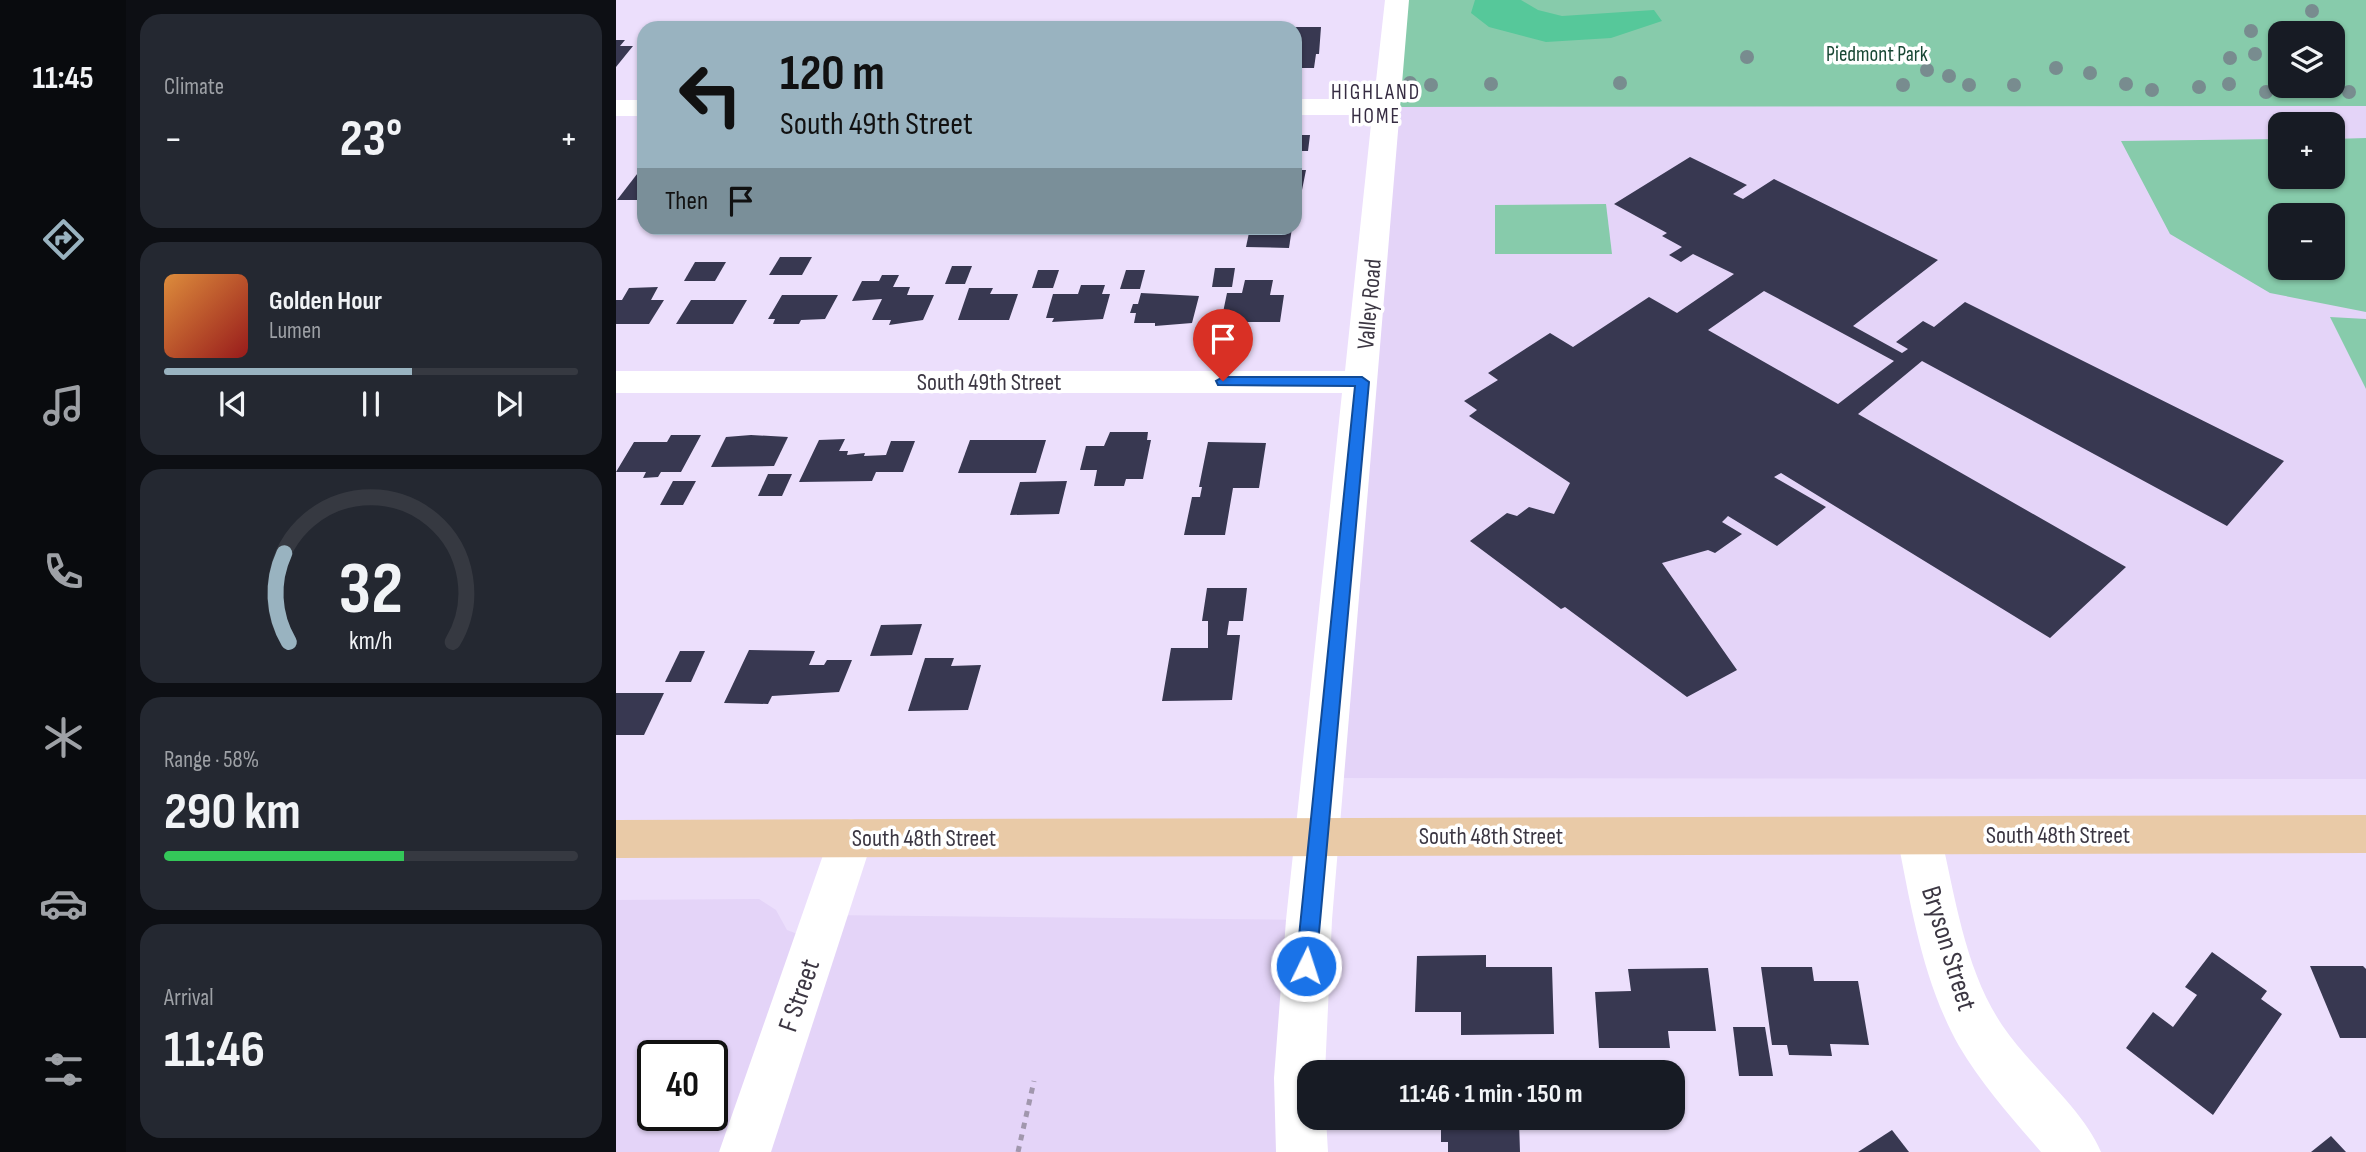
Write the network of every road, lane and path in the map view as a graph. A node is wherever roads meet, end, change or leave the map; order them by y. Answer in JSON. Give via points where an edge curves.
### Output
{"nodes":[{"id":1,"x":1397,"y":0,"type":"edge"},
{"id":2,"x":1302,"y":107,"type":"edge"},
{"id":3,"x":1387,"y":107,"type":"junction"},
{"id":4,"x":616,"y":108,"type":"edge"},
{"id":5,"x":637,"y":108,"type":"edge"},
{"id":6,"x":616,"y":382,"type":"edge"},
{"id":7,"x":1362,"y":382,"type":"junction"},
{"id":8,"x":2366,"y":834,"type":"edge"},
{"id":9,"x":1919,"y":836,"type":"junction"},
{"id":10,"x":851,"y":838,"type":"junction"},
{"id":11,"x":1318,"y":838,"type":"junction"},
{"id":12,"x":616,"y":839,"type":"edge"},
{"id":13,"x":1034,"y":1081,"type":"dead end"},
{"id":14,"x":745,"y":1152,"type":"edge"},
{"id":15,"x":1018,"y":1152,"type":"edge"},
{"id":16,"x":1302,"y":1152,"type":"edge"},
{"id":17,"x":2075,"y":1152,"type":"edge"}],
"edges":[{"from":1,"to":3,"type":"street","name":"Valley Road"},
{"from":2,"to":3,"type":"street"},
{"from":3,"to":7,"type":"street","name":"Valley Road"},
{"from":4,"to":5,"type":"street"},
{"from":6,"to":7,"type":"street","name":"South 49th Street"},
{"from":7,"to":11,"type":"street","name":"Valley Road"},
{"from":8,"to":9,"type":"main road","name":"South 48th Street"},
{"from":9,"to":11,"type":"main road","name":"South 48th Street"},
{"from":9,"to":17,"type":"street","name":"Bryson Street","via":[[1943,940],[1966,1007],[1996,1057]]},
{"from":10,"to":11,"type":"main road","name":"South 48th Street"},
{"from":10,"to":12,"type":"main road","name":"South 48th Street"},
{"from":10,"to":14,"type":"street","name":"F Street"},
{"from":11,"to":16,"type":"street","name":"Valley Road","via":[[1299,1078]]},
{"from":13,"to":15,"type":"path"}]}
